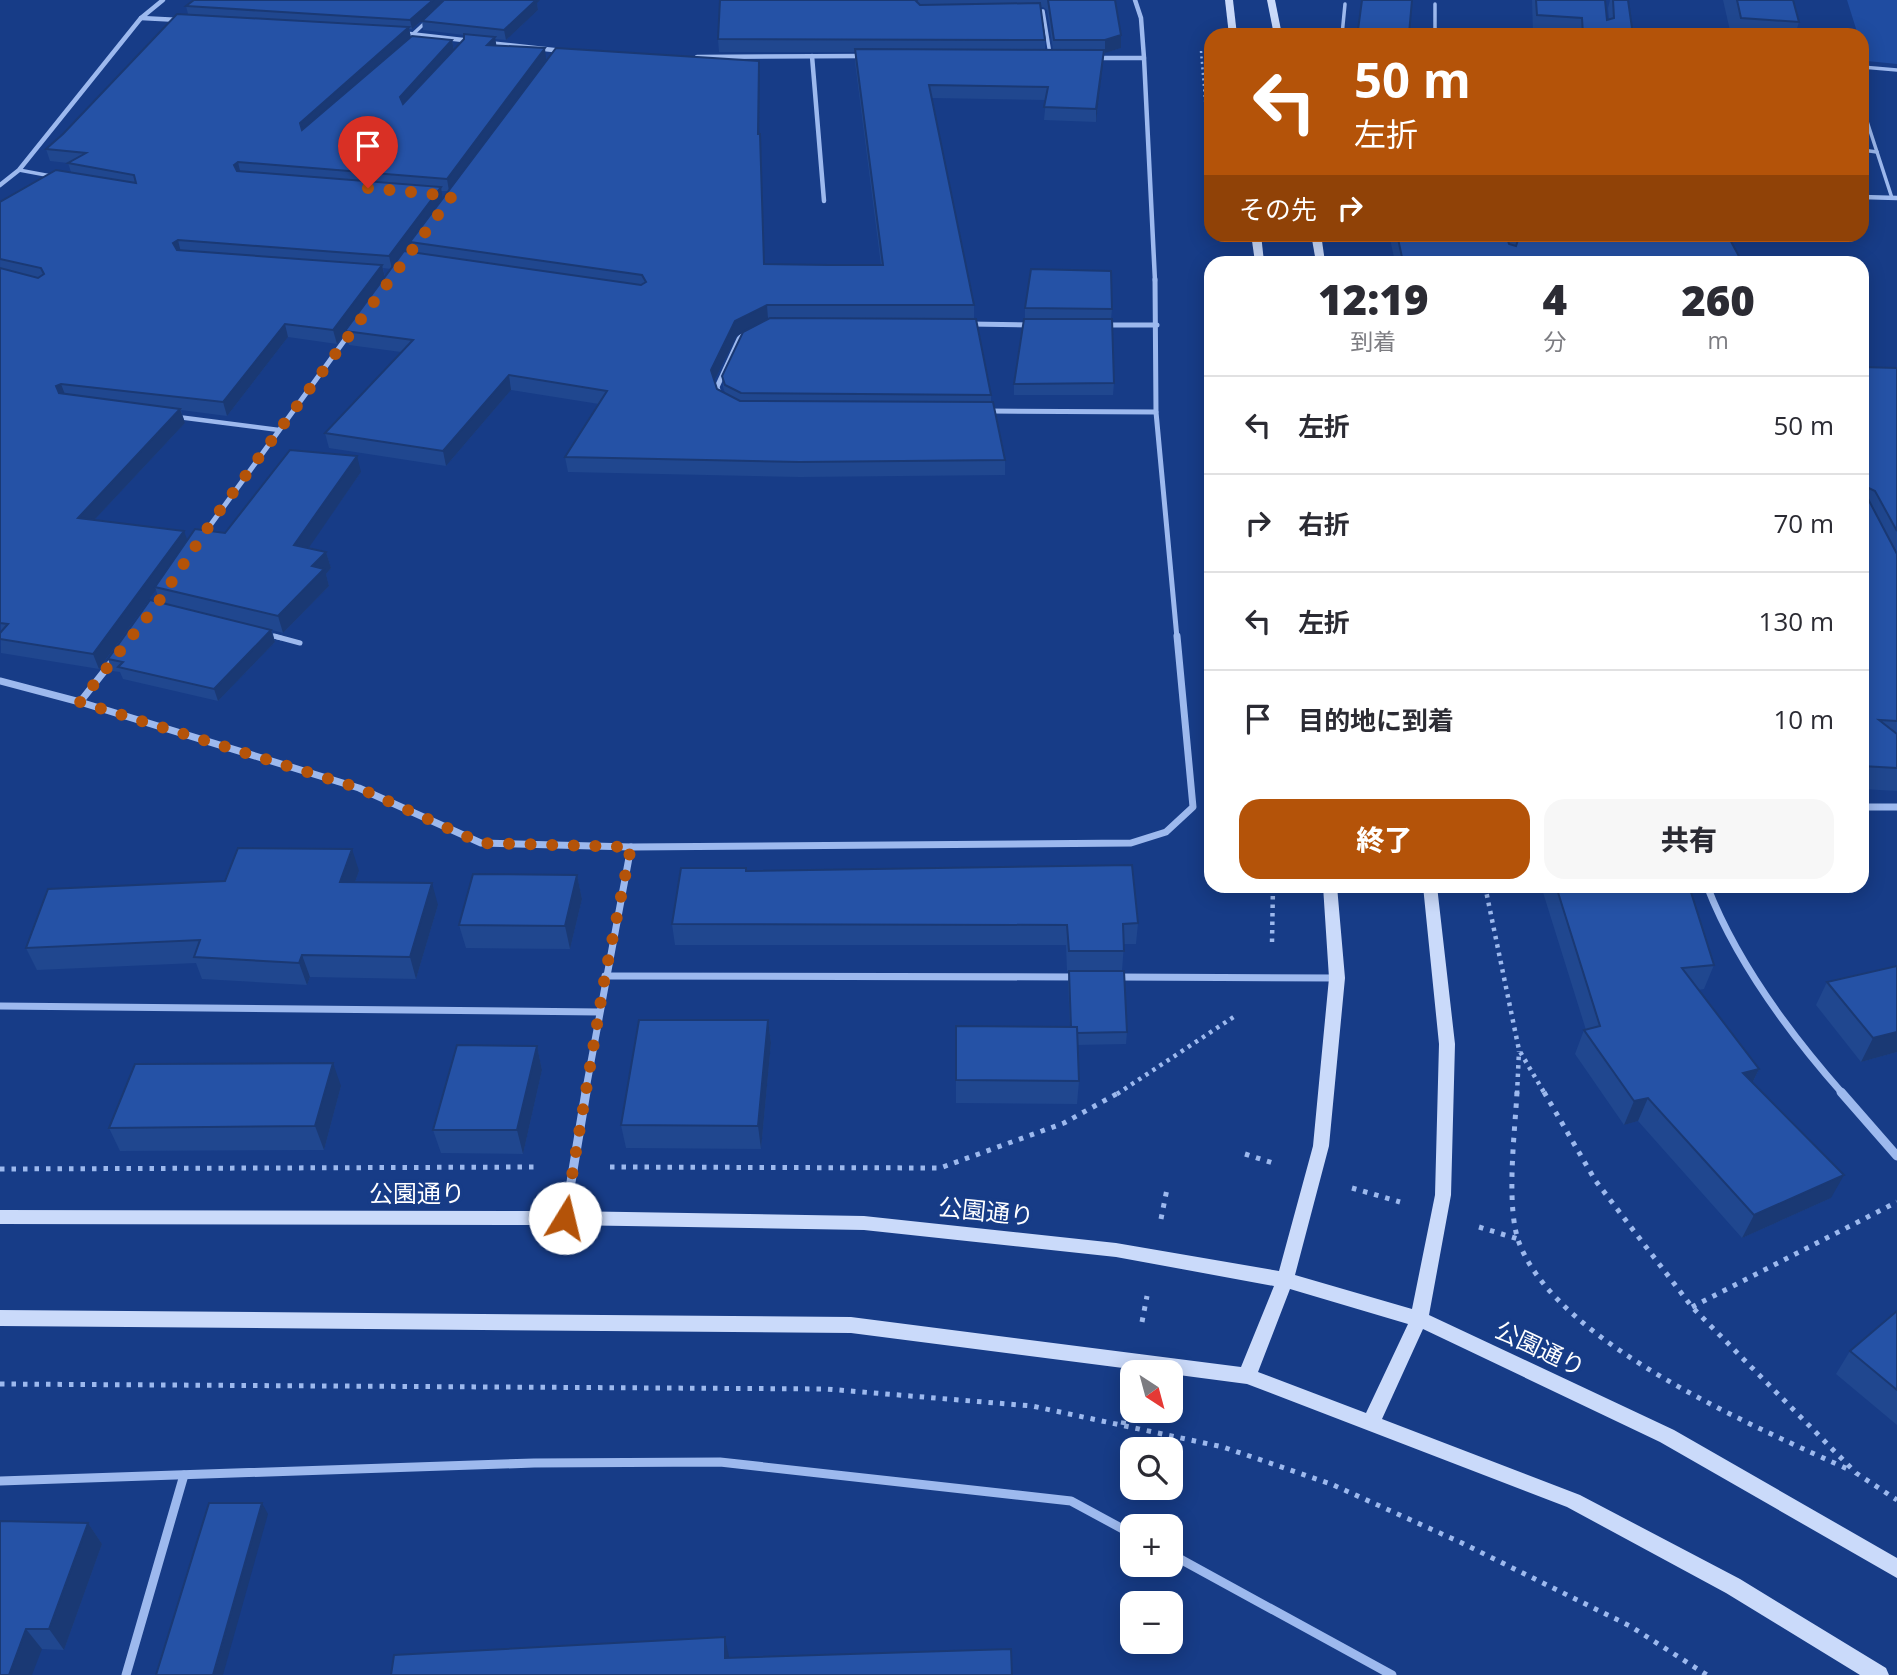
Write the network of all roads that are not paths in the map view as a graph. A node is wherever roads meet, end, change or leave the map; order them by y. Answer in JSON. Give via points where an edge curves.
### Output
{"nodes":[{"id":1,"x":163,"y":0,"type":"edge"},
{"id":2,"x":1135,"y":0,"type":"edge"},
{"id":3,"x":1229,"y":0,"type":"edge"},
{"id":4,"x":1271,"y":0,"type":"edge"},
{"id":5,"x":1345,"y":4,"type":"dead end"},
{"id":6,"x":1435,"y":4,"type":"dead end"},
{"id":7,"x":1030,"y":11,"type":"edge"},
{"id":8,"x":431,"y":17,"type":"edge"},
{"id":9,"x":141,"y":18,"type":"junction"},
{"id":10,"x":182,"y":20,"type":"edge"},
{"id":11,"x":1232,"y":28,"type":"edge"},
{"id":12,"x":1277,"y":28,"type":"edge"},
{"id":13,"x":1343,"y":28,"type":"edge"},
{"id":14,"x":1435,"y":28,"type":"edge"},
{"id":15,"x":399,"y":33,"type":"edge"},
{"id":16,"x":413,"y":34,"type":"junction"},
{"id":17,"x":422,"y":35,"type":"junction"},
{"id":18,"x":413,"y":43,"type":"edge"},
{"id":19,"x":559,"y":51,"type":"junction"},
{"id":20,"x":568,"y":51,"type":"edge"},
{"id":21,"x":812,"y":56,"type":"junction"},
{"id":22,"x":865,"y":56,"type":"edge"},
{"id":23,"x":686,"y":57,"type":"edge"},
{"id":24,"x":1037,"y":57,"type":"edge"},
{"id":25,"x":1050,"y":58,"type":"joint"},
{"id":26,"x":1091,"y":58,"type":"edge"},
{"id":27,"x":1144,"y":58,"type":"junction"},
{"id":28,"x":551,"y":62,"type":"edge"},
{"id":29,"x":1869,"y":68,"type":"edge"},
{"id":30,"x":1897,"y":70,"type":"edge"},
{"id":31,"x":1869,"y":127,"type":"edge"},
{"id":32,"x":1869,"y":151,"type":"edge"},
{"id":33,"x":1877,"y":152,"type":"junction"},
{"id":34,"x":19,"y":170,"type":"junction"},
{"id":35,"x":58,"y":177,"type":"edge"},
{"id":36,"x":0,"y":185,"type":"edge"},
{"id":37,"x":1869,"y":197,"type":"edge"},
{"id":38,"x":1894,"y":198,"type":"edge"},
{"id":39,"x":824,"y":201,"type":"dead end"},
{"id":40,"x":361,"y":318,"type":"edge"},
{"id":41,"x":963,"y":324,"type":"edge"},
{"id":42,"x":1046,"y":325,"type":"edge"},
{"id":43,"x":1101,"y":325,"type":"edge"},
{"id":44,"x":1157,"y":325,"type":"junction"},
{"id":45,"x":748,"y":329,"type":"edge"},
{"id":46,"x":731,"y":405,"type":"edge"},
{"id":47,"x":976,"y":411,"type":"edge"},
{"id":48,"x":1156,"y":412,"type":"junction"},
{"id":49,"x":172,"y":416,"type":"edge"},
{"id":50,"x":279,"y":430,"type":"junction"},
{"id":51,"x":192,"y":551,"type":"edge"},
{"id":52,"x":260,"y":633,"type":"edge"},
{"id":53,"x":300,"y":643,"type":"dead end"},
{"id":54,"x":122,"y":649,"type":"edge"},
{"id":55,"x":0,"y":681,"type":"edge"},
{"id":56,"x":80,"y":702,"type":"junction"},
{"id":57,"x":1869,"y":807,"type":"edge"},
{"id":58,"x":1897,"y":807,"type":"edge"},
{"id":59,"x":631,"y":847,"type":"junction"},
{"id":60,"x":1331,"y":893,"type":"edge"},
{"id":61,"x":1431,"y":893,"type":"edge"},
{"id":62,"x":1710,"y":893,"type":"edge"},
{"id":63,"x":605,"y":976,"type":"junction"},
{"id":64,"x":1090,"y":977,"type":"edge"},
{"id":65,"x":1104,"y":977,"type":"edge"},
{"id":66,"x":1337,"y":978,"type":"junction"},
{"id":67,"x":0,"y":1006,"type":"edge"},
{"id":68,"x":599,"y":1012,"type":"junction"},
{"id":69,"x":1897,"y":1156,"type":"edge"},
{"id":70,"x":0,"y":1217,"type":"edge"},
{"id":71,"x":565,"y":1218,"type":"junction"},
{"id":72,"x":1285,"y":1280,"type":"junction"},
{"id":73,"x":0,"y":1318,"type":"edge"},
{"id":74,"x":1419,"y":1319,"type":"junction"},
{"id":75,"x":1247,"y":1376,"type":"junction"},
{"id":76,"x":1371,"y":1422,"type":"junction"},
{"id":77,"x":184,"y":1475,"type":"junction"},
{"id":78,"x":0,"y":1481,"type":"edge"},
{"id":79,"x":1120,"y":1528,"type":"edge"},
{"id":80,"x":1183,"y":1561,"type":"edge"},
{"id":81,"x":1897,"y":1569,"type":"edge"},
{"id":82,"x":125,"y":1675,"type":"edge"},
{"id":83,"x":1392,"y":1675,"type":"edge"},
{"id":84,"x":1879,"y":1675,"type":"edge"}],
"edges":[{"from":1,"to":9,"type":"street"},
{"from":2,"to":27,"type":"street"},
{"from":3,"to":11,"type":"street"},
{"from":4,"to":12,"type":"street"},
{"from":5,"to":13,"type":"lane"},
{"from":6,"to":14,"type":"lane"},
{"from":7,"to":25,"type":"lane","via":[[1043,11]]},
{"from":8,"to":16,"type":"lane"},
{"from":9,"to":10,"type":"street"},
{"from":9,"to":34,"type":"street"},
{"from":15,"to":16,"type":"street"},
{"from":16,"to":17,"type":"street"},
{"from":17,"to":18,"type":"lane"},
{"from":17,"to":19,"type":"street"},
{"from":19,"to":20,"type":"street"},
{"from":19,"to":28,"type":"street"},
{"from":21,"to":22,"type":"street"},
{"from":21,"to":23,"type":"street"},
{"from":21,"to":39,"type":"street"},
{"from":24,"to":25,"type":"street"},
{"from":26,"to":27,"type":"street"},
{"from":27,"to":44,"type":"street"},
{"from":29,"to":30,"type":"lane"},
{"from":31,"to":33,"type":"lane"},
{"from":32,"to":33,"type":"lane"},
{"from":33,"to":38,"type":"lane"},
{"from":34,"to":35,"type":"lane"},
{"from":34,"to":36,"type":"street"},
{"from":37,"to":38,"type":"street"},
{"from":40,"to":50,"type":"street"},
{"from":41,"to":42,"type":"street"},
{"from":43,"to":44,"type":"street"},
{"from":44,"to":48,"type":"street"},
{"from":45,"to":46,"type":"street","via":[[717,387],[722,400]]},
{"from":47,"to":48,"type":"street"},
{"from":48,"to":59,"type":"street","via":[[1193,807],[1181,824],[1161,837],[1131,843]]},
{"from":49,"to":50,"type":"lane"},
{"from":50,"to":51,"type":"street"},
{"from":52,"to":53,"type":"lane"},
{"from":54,"to":56,"type":"street"},
{"from":55,"to":56,"type":"street"},
{"from":56,"to":59,"type":"street","via":[[359,788],[481,843]]},
{"from":57,"to":58,"type":"street"},
{"from":59,"to":63,"type":"street"},
{"from":60,"to":66,"type":"street"},
{"from":61,"to":74,"type":"street","via":[[1447,1044],[1443,1195]]},
{"from":62,"to":69,"type":"street","via":[[1793,1037]]},
{"from":63,"to":64,"type":"street"},
{"from":63,"to":68,"type":"street"},
{"from":65,"to":66,"type":"street"},
{"from":66,"to":72,"type":"street","via":[[1321,1146]]},
{"from":67,"to":68,"type":"street"},
{"from":68,"to":71,"type":"street"},
{"from":70,"to":71,"type":"street","name":"公園通り"},
{"from":71,"to":72,"type":"street","name":"公園通り","via":[[864,1223],[1154,1256]]},
{"from":72,"to":74,"type":"street","name":"公園通り"},
{"from":72,"to":75,"type":"street"},
{"from":73,"to":75,"type":"street","via":[[851,1325]]},
{"from":74,"to":76,"type":"street"},
{"from":74,"to":81,"type":"street","name":"公園通り","via":[[1667,1436]]},
{"from":75,"to":76,"type":"street"},
{"from":76,"to":84,"type":"street","via":[[1573,1501],[1733,1586]]},
{"from":77,"to":78,"type":"street"},
{"from":77,"to":79,"type":"street","via":[[534,1463],[720,1462],[1071,1501]]},
{"from":77,"to":82,"type":"street"},
{"from":80,"to":83,"type":"street"}]}
